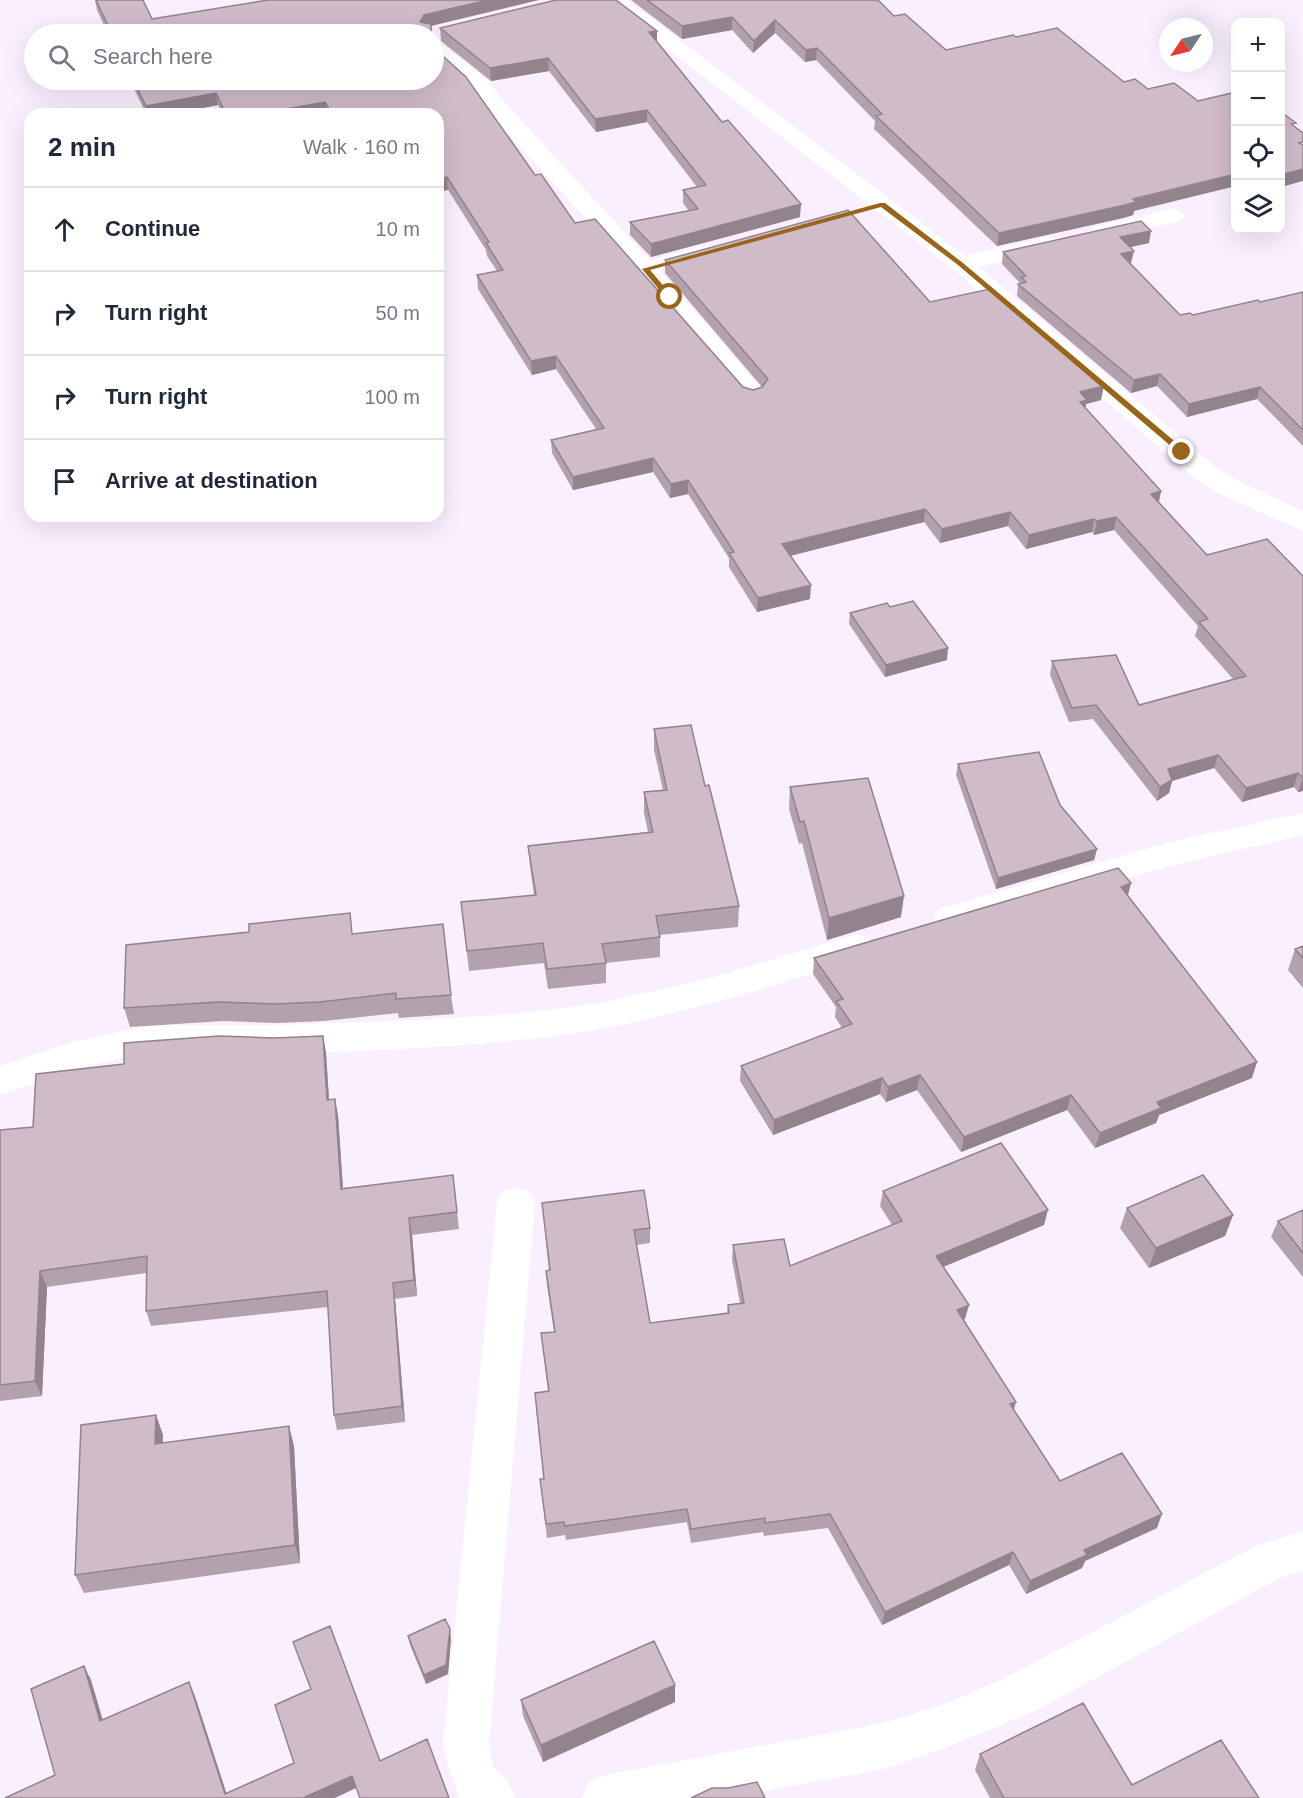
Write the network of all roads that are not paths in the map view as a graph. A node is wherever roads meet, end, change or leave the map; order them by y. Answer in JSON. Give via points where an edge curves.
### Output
{"nodes":[{"id":1,"x":614,"y":0,"type":"edge"},
{"id":2,"x":444,"y":46,"type":"edge"},
{"id":3,"x":1173,"y":216,"type":"dead end"},
{"id":4,"x":724,"y":247,"type":"edge"},
{"id":5,"x":960,"y":264,"type":"junction"},
{"id":6,"x":645,"y":269,"type":"junction"},
{"id":7,"x":752,"y":393,"type":"edge"},
{"id":8,"x":1303,"y":522,"type":"edge"},
{"id":9,"x":1303,"y":824,"type":"edge"},
{"id":10,"x":921,"y":927,"type":"edge"},
{"id":11,"x":887,"y":937,"type":"edge"},
{"id":12,"x":0,"y":1081,"type":"edge"},
{"id":13,"x":516,"y":1203,"type":"dead end"},
{"id":14,"x":1303,"y":1551,"type":"edge"},
{"id":15,"x":492,"y":1798,"type":"edge"},
{"id":16,"x":605,"y":1798,"type":"edge"}],
"edges":[{"from":1,"to":5,"type":"street","via":[[871,207]]},
{"from":2,"to":6,"type":"street"},
{"from":3,"to":5,"type":"street"},
{"from":4,"to":6,"type":"street"},
{"from":5,"to":8,"type":"street","via":[[1207,474]]},
{"from":6,"to":7,"type":"street"},
{"from":9,"to":10,"type":"street","via":[[1170,854]]},
{"from":11,"to":12,"type":"street","via":[[653,1006],[558,1023],[118,1044]]},
{"from":13,"to":15,"type":"street","via":[[466,1744],[470,1773]]},
{"from":14,"to":16,"type":"street","via":[[1271,1560],[1019,1695],[947,1725],[884,1746]]}]}
